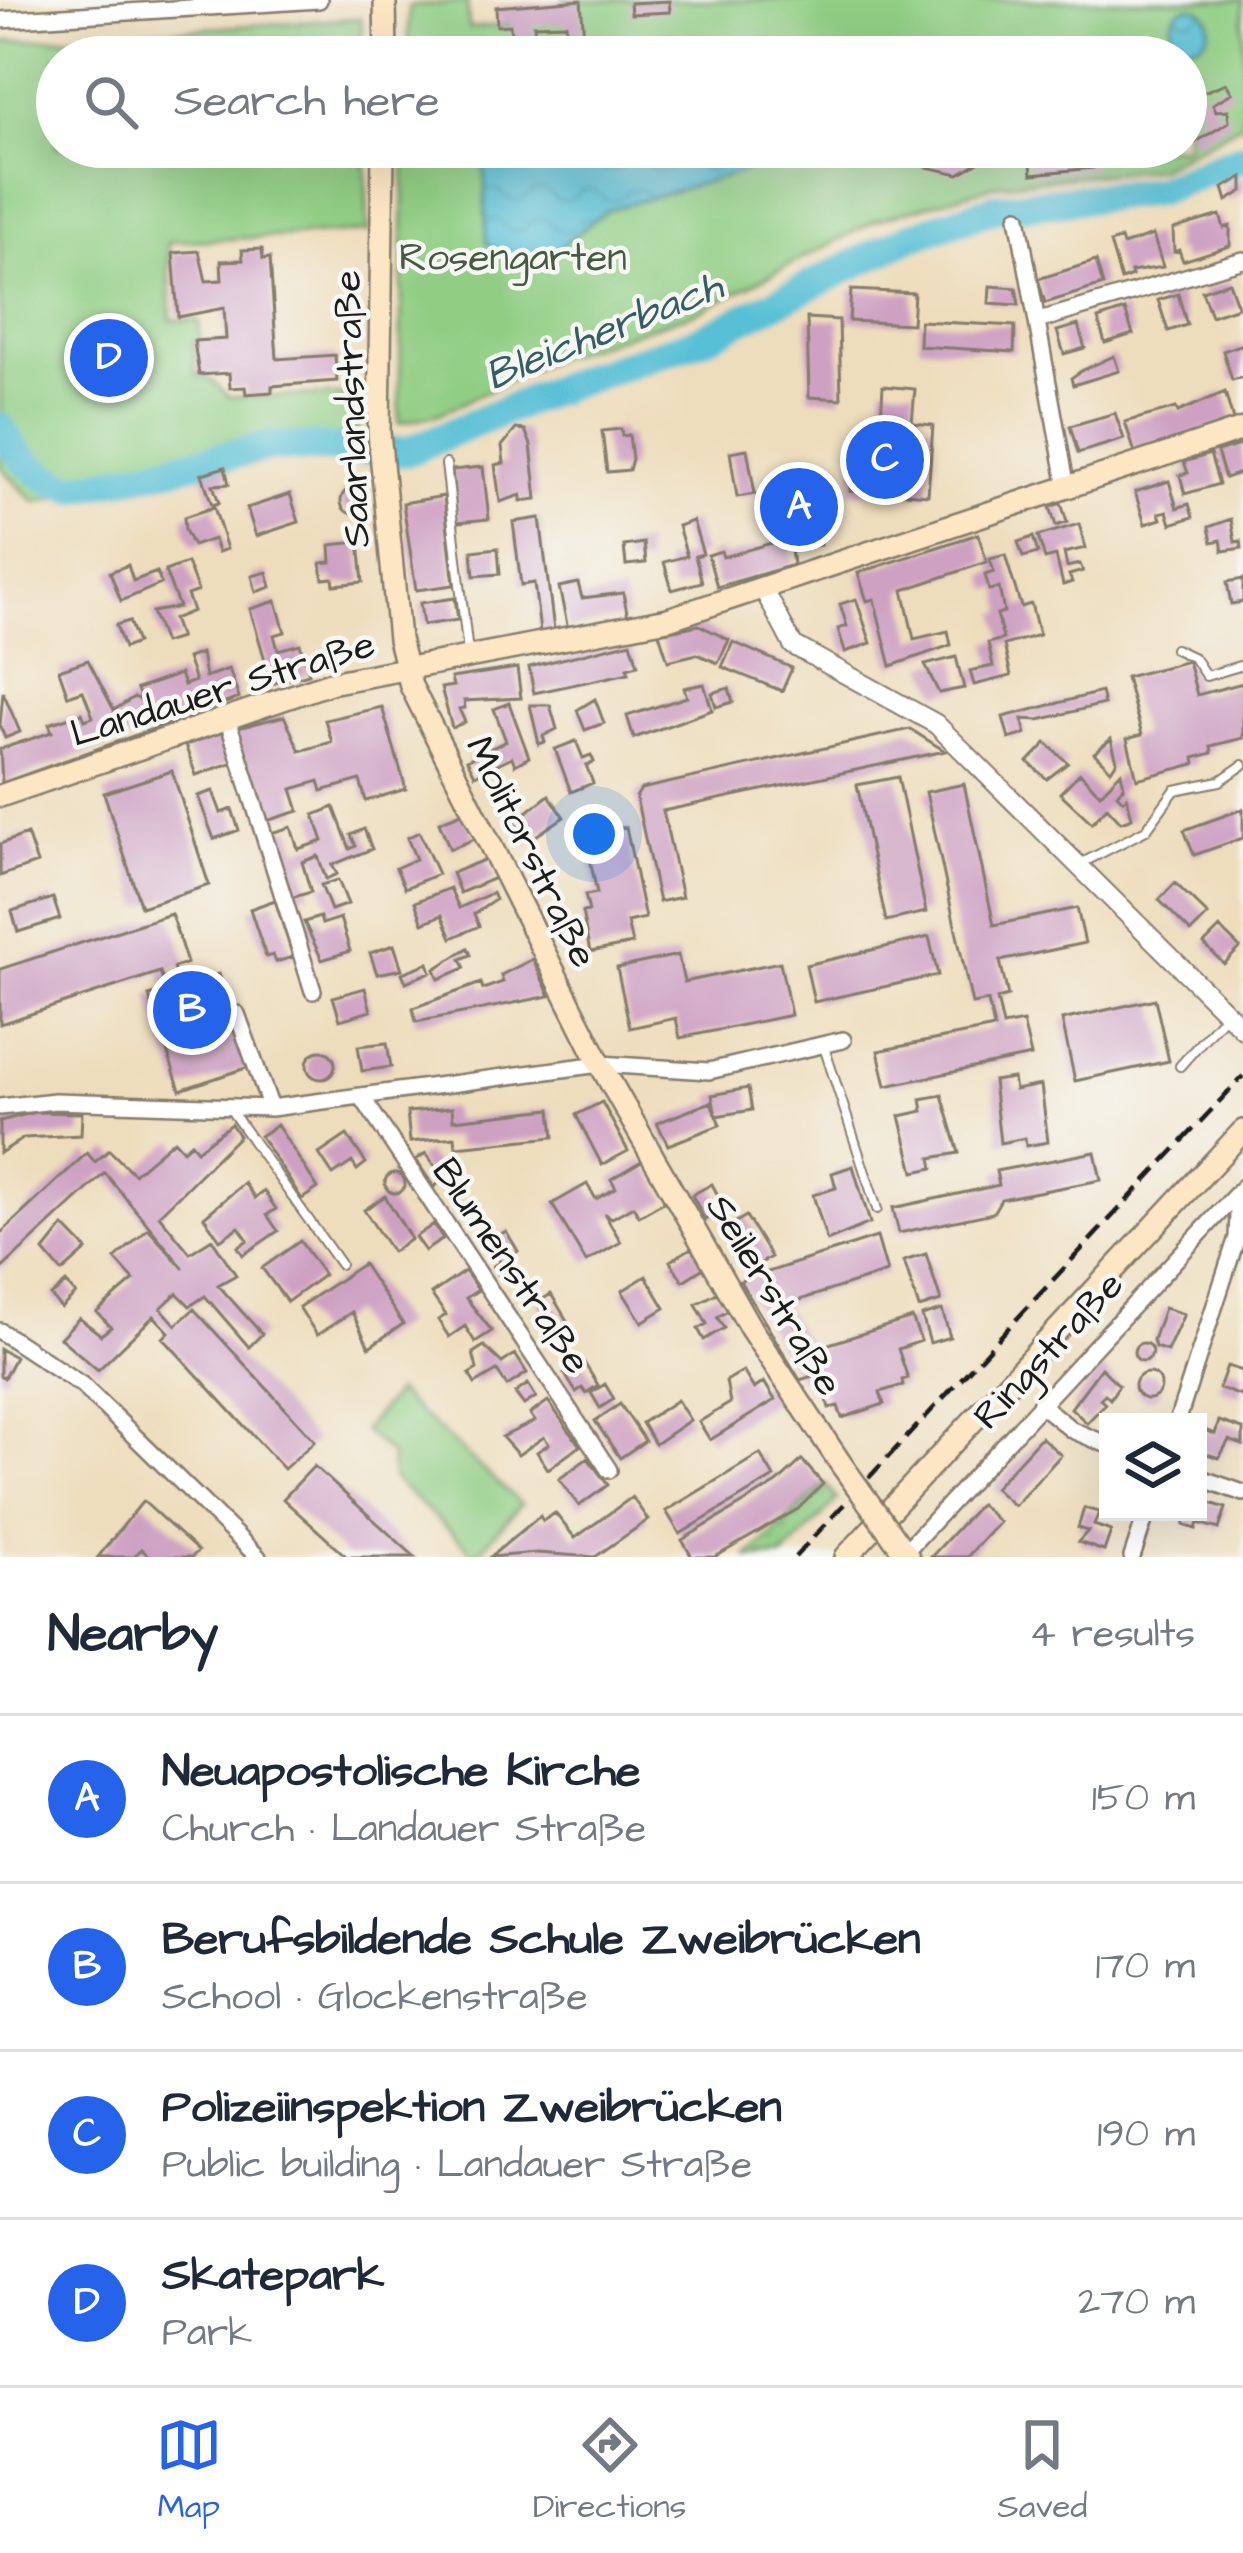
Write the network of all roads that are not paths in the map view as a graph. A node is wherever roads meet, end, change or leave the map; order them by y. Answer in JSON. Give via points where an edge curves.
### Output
{"nodes":[{"id":1,"x":319,"y":0,"type":"edge"},
{"id":2,"x":385,"y":0,"type":"edge"},
{"id":3,"x":0,"y":20,"type":"edge"},
{"id":4,"x":386,"y":36,"type":"edge"},
{"id":5,"x":383,"y":168,"type":"edge"},
{"id":6,"x":1018,"y":217,"type":"dead end"},
{"id":7,"x":1242,"y":263,"type":"edge"},
{"id":8,"x":1040,"y":320,"type":"junction"},
{"id":9,"x":1243,"y":429,"type":"edge"},
{"id":10,"x":446,"y":464,"type":"dead end"},
{"id":11,"x":1067,"y":488,"type":"junction"},
{"id":12,"x":764,"y":590,"type":"junction"},
{"id":13,"x":1175,"y":649,"type":"dead end"},
{"id":14,"x":468,"y":658,"type":"junction"},
{"id":15,"x":1243,"y":665,"type":"edge"},
{"id":16,"x":405,"y":668,"type":"junction"},
{"id":17,"x":226,"y":718,"type":"junction"},
{"id":18,"x":1243,"y":765,"type":"edge"},
{"id":19,"x":0,"y":796,"type":"edge"},
{"id":20,"x":1080,"y":864,"type":"junction"},
{"id":21,"x":313,"y":991,"type":"dead end"},
{"id":22,"x":1227,"y":1013,"type":"junction"},
{"id":23,"x":238,"y":1014,"type":"dead end"},
{"id":24,"x":1243,"y":1029,"type":"edge"},
{"id":25,"x":843,"y":1040,"type":"dead end"},
{"id":26,"x":823,"y":1045,"type":"junction"},
{"id":27,"x":601,"y":1064,"type":"junction"},
{"id":28,"x":1180,"y":1066,"type":"dead end"},
{"id":29,"x":362,"y":1096,"type":"junction"},
{"id":30,"x":0,"y":1107,"type":"edge"},
{"id":31,"x":229,"y":1107,"type":"junction"},
{"id":32,"x":271,"y":1108,"type":"junction"},
{"id":33,"x":1243,"y":1131,"type":"edge"},
{"id":34,"x":1241,"y":1189,"type":"edge"},
{"id":35,"x":877,"y":1209,"type":"dead end"},
{"id":36,"x":340,"y":1264,"type":"dead end"},
{"id":37,"x":0,"y":1330,"type":"edge"},
{"id":38,"x":1040,"y":1404,"type":"junction"},
{"id":39,"x":1180,"y":1413,"type":"edge"},
{"id":40,"x":1099,"y":1441,"type":"edge"},
{"id":41,"x":609,"y":1469,"type":"dead end"},
{"id":42,"x":1207,"y":1480,"type":"edge"},
{"id":43,"x":1243,"y":1493,"type":"edge"},
{"id":44,"x":1144,"y":1521,"type":"edge"},
{"id":45,"x":902,"y":1551,"type":"edge"},
{"id":46,"x":258,"y":1557,"type":"edge"},
{"id":47,"x":845,"y":1557,"type":"edge"},
{"id":48,"x":1132,"y":1557,"type":"edge"}],
"edges":[{"from":1,"to":3,"type":"street"},
{"from":2,"to":4,"type":"main road"},
{"from":5,"to":16,"type":"main road","name":"Saarlandstraße","via":[[380,443]]},
{"from":6,"to":8,"type":"street"},
{"from":7,"to":8,"type":"street"},
{"from":8,"to":11,"type":"street"},
{"from":9,"to":11,"type":"main road","name":"Landauer Straße"},
{"from":10,"to":14,"type":"lane"},
{"from":11,"to":12,"type":"main road","name":"Landauer Straße"},
{"from":12,"to":14,"type":"main road","name":"Landauer Straße","via":[[596,636]]},
{"from":12,"to":20,"type":"street","via":[[793,645],[936,724]]},
{"from":13,"to":15,"type":"lane","via":[[1206,676]]},
{"from":14,"to":16,"type":"main road","name":"Landauer Straße"},
{"from":16,"to":17,"type":"main road","name":"Landauer Straße"},
{"from":16,"to":27,"type":"main road","name":"Molitorstraße"},
{"from":17,"to":19,"type":"main road","name":"Landauer Straße"},
{"from":17,"to":21,"type":"street"},
{"from":18,"to":20,"type":"lane","via":[[1220,781],[1175,790],[1146,830]]},
{"from":20,"to":22,"type":"street"},
{"from":22,"to":24,"type":"street"},
{"from":22,"to":28,"type":"lane"},
{"from":23,"to":32,"type":"street"},
{"from":25,"to":26,"type":"street"},
{"from":26,"to":27,"type":"street","via":[[709,1071]]},
{"from":26,"to":35,"type":"lane"},
{"from":27,"to":29,"type":"street"},
{"from":27,"to":45,"type":"main road","name":"Seilerstraße","bridge":true,"via":[[752,1328]]},
{"from":29,"to":32,"type":"street"},
{"from":29,"to":41,"type":"street","name":"Blumenstraße"},
{"from":30,"to":31,"type":"street","via":[[55,1100]]},
{"from":31,"to":32,"type":"street"},
{"from":31,"to":36,"type":"lane"},
{"from":33,"to":47,"type":"main road"},
{"from":34,"to":38,"type":"street","name":"Ringstraße"},
{"from":34,"to":39,"type":"street","via":[[1238,1238]]},
{"from":37,"to":46,"type":"street","via":[[82,1385]]},
{"from":38,"to":40,"type":"street"},
{"from":38,"to":45,"type":"street","name":"Ringstraße"},
{"from":42,"to":43,"type":"street"},
{"from":44,"to":48,"type":"street"}]}
